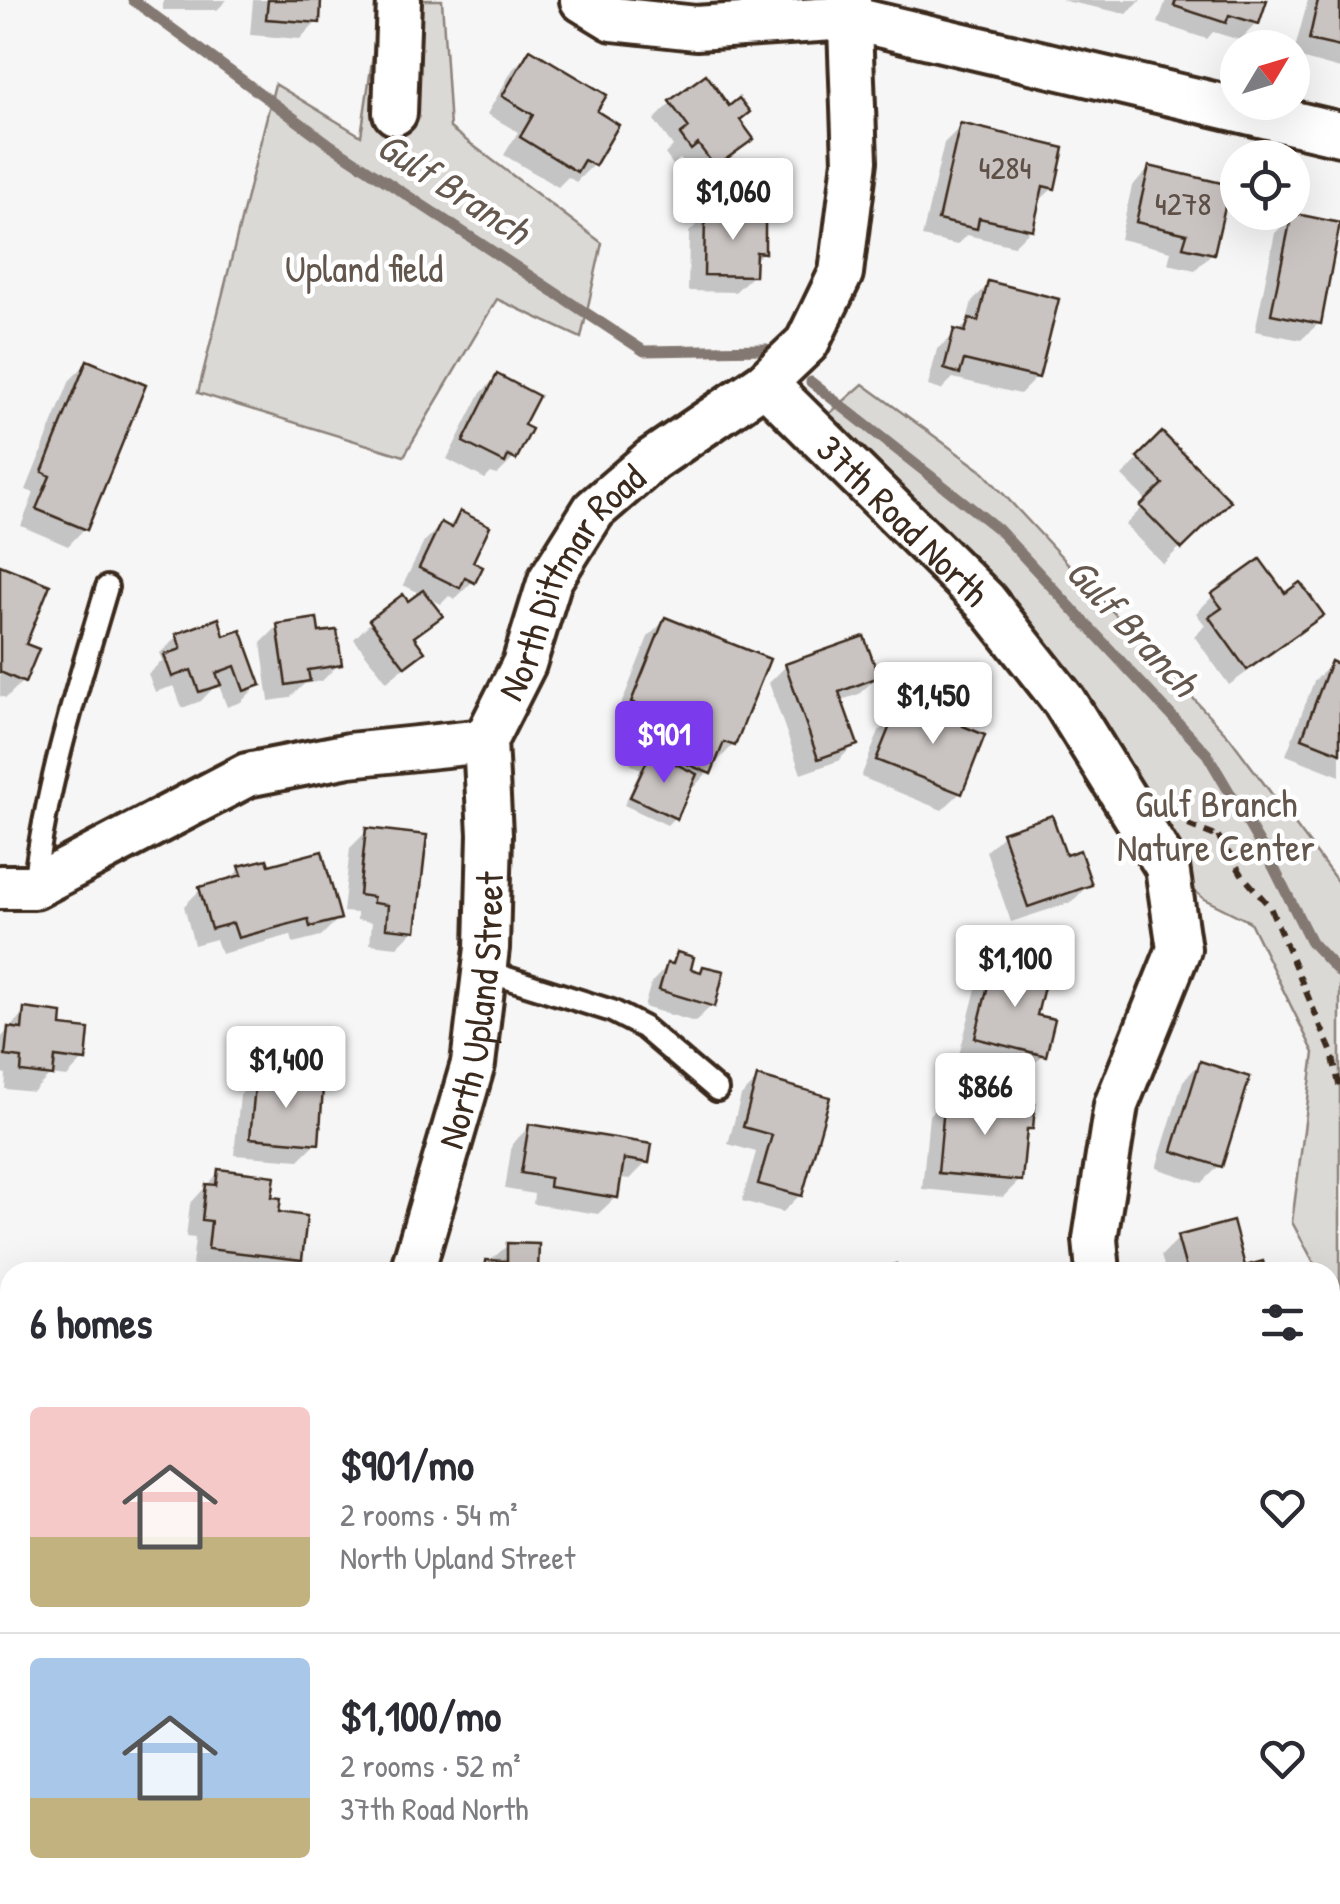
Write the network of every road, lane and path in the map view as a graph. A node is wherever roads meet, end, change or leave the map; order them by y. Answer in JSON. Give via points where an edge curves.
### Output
{"nodes":[{"id":1,"x":400,"y":0,"type":"edge"},
{"id":2,"x":582,"y":0,"type":"edge"},
{"id":3,"x":849,"y":9,"type":"edge"},
{"id":4,"x":396,"y":113,"type":"dead end"},
{"id":5,"x":1340,"y":134,"type":"edge"},
{"id":6,"x":765,"y":383,"type":"junction"},
{"id":7,"x":107,"y":587,"type":"dead end"},
{"id":8,"x":486,"y":742,"type":"junction"},
{"id":9,"x":1218,"y":836,"type":"dead end"},
{"id":10,"x":17,"y":887,"type":"edge"},
{"id":11,"x":484,"y":972,"type":"junction"},
{"id":12,"x":1340,"y":1088,"type":"edge"},
{"id":13,"x":718,"y":1090,"type":"dead end"},
{"id":14,"x":415,"y":1262,"type":"edge"},
{"id":15,"x":1097,"y":1262,"type":"edge"}],
"edges":[{"from":1,"to":4,"type":"street"},
{"from":2,"to":3,"type":"street","via":[[613,19],[696,28]]},
{"from":3,"to":5,"type":"street"},
{"from":3,"to":6,"type":"street","name":"North Dittmar Road","via":[[855,162],[840,272],[808,344]]},
{"from":6,"to":8,"type":"street","name":"North Dittmar Road","via":[[652,460],[594,510],[550,580],[524,664]]},
{"from":6,"to":15,"type":"street","name":"37th Road North","via":[[985,601],[1064,701],[1167,868],[1178,949],[1116,1105]]},
{"from":7,"to":10,"type":"lane","via":[[40,832]]},
{"from":8,"to":10,"type":"street","name":"North Dittmar Road","via":[[349,755],[247,775]]},
{"from":8,"to":11,"type":"street","name":"North Upland Street"},
{"from":9,"to":12,"type":"path","via":[[1270,907]]},
{"from":11,"to":13,"type":"lane","via":[[612,1011],[644,1028]]},
{"from":11,"to":14,"type":"street","name":"North Upland Street","via":[[473,1064]]}]}
